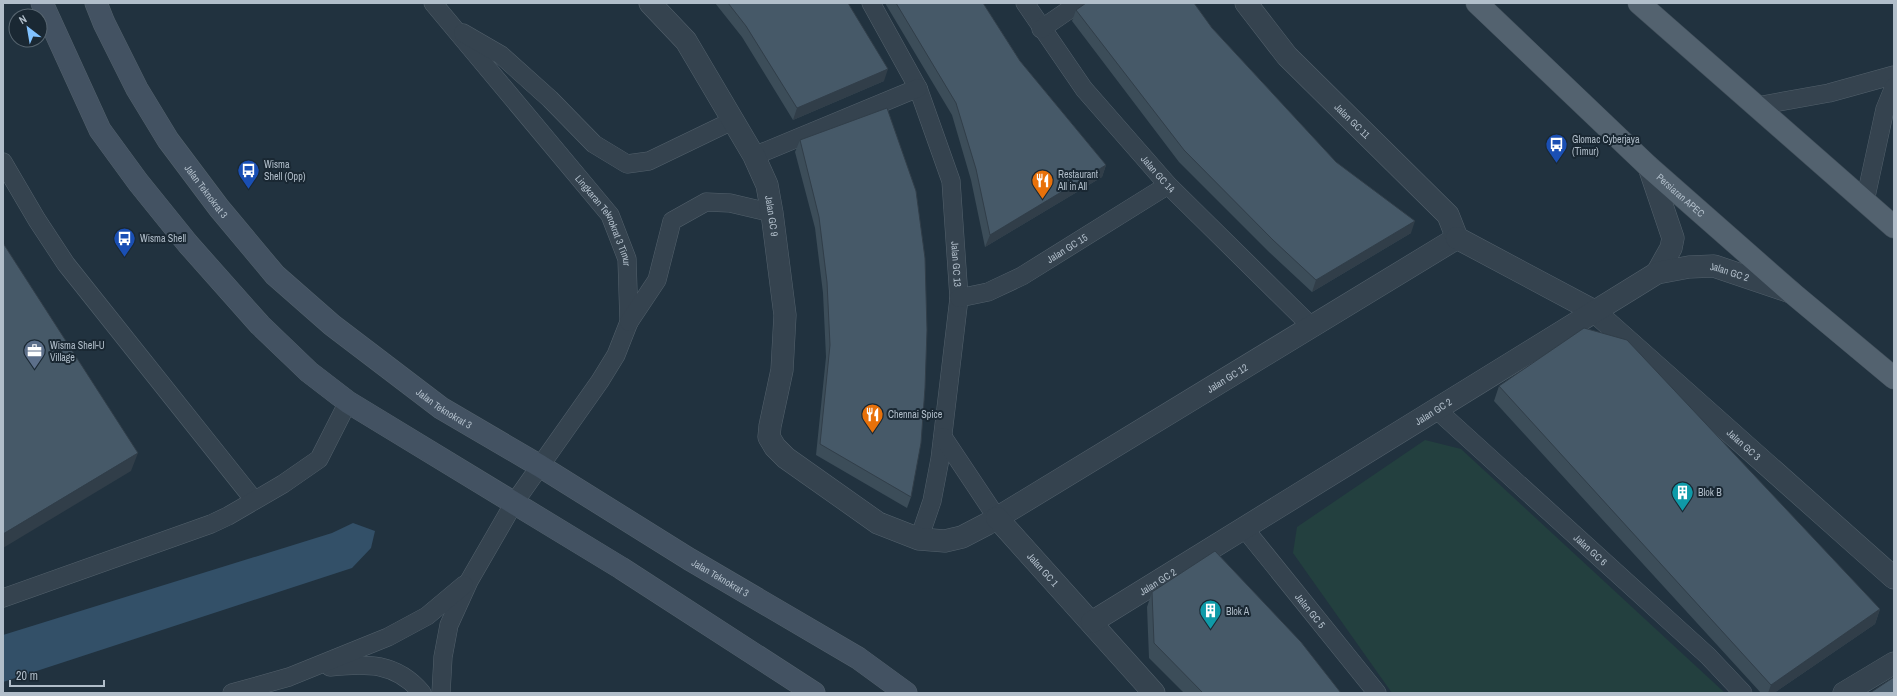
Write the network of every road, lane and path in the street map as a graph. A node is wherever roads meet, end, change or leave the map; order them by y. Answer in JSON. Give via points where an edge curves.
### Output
{"nodes":[{"id":1,"x":42,"y":3,"type":"edge"},
{"id":2,"x":96,"y":3,"type":"edge"},
{"id":3,"x":433,"y":3,"type":"edge"},
{"id":4,"x":650,"y":3,"type":"edge"},
{"id":5,"x":871,"y":3,"type":"edge"},
{"id":6,"x":1024,"y":3,"type":"edge"},
{"id":7,"x":1079,"y":3,"type":"edge"},
{"id":8,"x":1246,"y":3,"type":"edge"},
{"id":9,"x":1477,"y":3,"type":"edge"},
{"id":10,"x":1640,"y":3,"type":"edge"},
{"id":11,"x":452,"y":27,"type":"junction"},
{"id":12,"x":1041,"y":29,"type":"junction"},
{"id":13,"x":1894,"y":75,"type":"edge"},
{"id":14,"x":1894,"y":87,"type":"edge"},
{"id":15,"x":918,"y":88,"type":"junction"},
{"id":16,"x":1757,"y":106,"type":"junction"},
{"id":17,"x":732,"y":121,"type":"junction"},
{"id":18,"x":754,"y":156,"type":"junction"},
{"id":19,"x":3,"y":162,"type":"edge"},
{"id":20,"x":1649,"y":167,"type":"junction"},
{"id":21,"x":1168,"y":185,"type":"junction"},
{"id":22,"x":1865,"y":201,"type":"junction"},
{"id":23,"x":772,"y":213,"type":"junction"},
{"id":24,"x":1894,"y":227,"type":"edge"},
{"id":25,"x":1457,"y":238,"type":"junction"},
{"id":26,"x":1661,"y":266,"type":"junction"},
{"id":27,"x":1791,"y":292,"type":"junction"},
{"id":28,"x":959,"y":298,"type":"junction"},
{"id":29,"x":1594,"y":311,"type":"junction"},
{"id":30,"x":629,"y":322,"type":"junction"},
{"id":31,"x":1312,"y":327,"type":"junction"},
{"id":32,"x":1894,"y":378,"type":"edge"},
{"id":33,"x":348,"y":402,"type":"junction"},
{"id":34,"x":1436,"y":409,"type":"junction"},
{"id":35,"x":943,"y":436,"type":"junction"},
{"id":36,"x":540,"y":466,"type":"junction"},
{"id":37,"x":254,"y":500,"type":"junction"},
{"id":38,"x":514,"y":503,"type":"junction"},
{"id":39,"x":997,"y":518,"type":"junction"},
{"id":40,"x":1244,"y":528,"type":"junction"},
{"id":41,"x":919,"y":539,"type":"junction"},
{"id":42,"x":1894,"y":578,"type":"edge"},
{"id":43,"x":469,"y":581,"type":"junction"},
{"id":44,"x":3,"y":598,"type":"edge"},
{"id":45,"x":1092,"y":622,"type":"junction"},
{"id":46,"x":1894,"y":663,"type":"edge"},
{"id":47,"x":288,"y":677,"type":"junction"},
{"id":48,"x":232,"y":693,"type":"edge"},
{"id":49,"x":422,"y":693,"type":"edge"},
{"id":50,"x":441,"y":693,"type":"edge"},
{"id":51,"x":814,"y":693,"type":"edge"},
{"id":52,"x":906,"y":693,"type":"edge"},
{"id":53,"x":1154,"y":693,"type":"edge"},
{"id":54,"x":1377,"y":693,"type":"edge"},
{"id":55,"x":1743,"y":693,"type":"edge"},
{"id":56,"x":1844,"y":693,"type":"edge"}],
"edges":[{"from":1,"to":33,"type":"main road","via":[[100,130],[138,182],[188,244],[260,325],[309,372]]},
{"from":2,"to":36,"type":"main road","name":"Jalan Teknokrat 3","via":[[137,89],[168,140],[219,208],[275,275],[332,325],[442,408]]},
{"from":3,"to":11,"type":"lane","name":"Lingkaran Teknokrat 3 Timur"},
{"from":4,"to":17,"type":"street","name":"Jalan GC 9","via":[[686,41]]},
{"from":5,"to":15,"type":"lane","name":"Jalan GC 13"},
{"from":6,"to":12,"type":"lane","name":"Jalan GC 14"},
{"from":7,"to":12,"type":"lane"},
{"from":8,"to":25,"type":"street","name":"Jalan GC 11","via":[[1287,56],[1448,215]]},
{"from":9,"to":20,"type":"main road","name":"Persiaran APEC"},
{"from":10,"to":16,"type":"main road"},
{"from":11,"to":17,"type":"lane","via":[[501,55],[550,99],[594,144],[628,164],[649,161]]},
{"from":11,"to":30,"type":"lane","name":"Lingkaran Teknokrat 3 Timur","via":[[610,215],[627,259]]},
{"from":12,"to":21,"type":"lane","name":"Jalan GC 14","via":[[1084,89]]},
{"from":13,"to":16,"type":"lane","via":[[1829,93]]},
{"from":14,"to":22,"type":"lane","via":[[1885,109]]},
{"from":15,"to":18,"type":"lane"},
{"from":15,"to":28,"type":"lane","name":"Jalan GC 13","via":[[951,181]]},
{"from":16,"to":22,"type":"main road"},
{"from":17,"to":18,"type":"street","name":"Jalan GC 9"},
{"from":18,"to":23,"type":"street","name":"Jalan GC 9","via":[[767,185]]},
{"from":19,"to":37,"type":"lane","via":[[66,264]]},
{"from":20,"to":26,"type":"street","via":[[1673,238],[1671,248]]},
{"from":20,"to":27,"type":"main road","name":"Persiaran APEC"},
{"from":21,"to":28,"type":"lane","name":"Jalan GC 15","via":[[1022,276],[988,292]]},
{"from":21,"to":31,"type":"lane","name":"Jalan GC 14"},
{"from":22,"to":24,"type":"main road"},
{"from":23,"to":30,"type":"lane","via":[[730,203],[706,202],[672,220],[656,280]]},
{"from":23,"to":41,"type":"street","name":"Jalan GC 9","via":[[785,315],[782,370],[769,437],[786,458],[878,524]]},
{"from":25,"to":29,"type":"street","name":"Jalan GC 3"},
{"from":25,"to":31,"type":"street","name":"Jalan GC 12"},
{"from":26,"to":27,"type":"street","name":"Jalan GC 2","via":[[1714,266]]},
{"from":26,"to":29,"type":"street","name":"Jalan GC 2"},
{"from":27,"to":32,"type":"main road","name":"Persiaran APEC"},
{"from":28,"to":35,"type":"lane","name":"Jalan GC 13"},
{"from":29,"to":34,"type":"street","name":"Jalan GC 2"},
{"from":29,"to":42,"type":"street","name":"Jalan GC 3"},
{"from":30,"to":36,"type":"lane","name":"Lingkaran Teknokrat 3 Timur","via":[[616,356]]},
{"from":31,"to":39,"type":"street","name":"Jalan GC 12"},
{"from":33,"to":37,"type":"lane","via":[[319,459]]},
{"from":33,"to":38,"type":"main road"},
{"from":34,"to":40,"type":"street","name":"Jalan GC 2"},
{"from":34,"to":55,"type":"lane","name":"Jalan GC 6","via":[[1708,656]]},
{"from":35,"to":39,"type":"lane","name":"Jalan GC 1"},
{"from":35,"to":41,"type":"lane","name":"Jalan GC 13","via":[[932,501]]},
{"from":36,"to":38,"type":"lane","name":"Lingkaran Teknokrat 3 Timur"},
{"from":36,"to":52,"type":"main road","name":"Jalan Teknokrat 3","via":[[689,559],[858,658]]},
{"from":37,"to":44,"type":"lane","via":[[211,524]]},
{"from":38,"to":43,"type":"lane","name":"Lingkaran Teknokrat 3 Timur"},
{"from":38,"to":51,"type":"main road","via":[[621,568]]},
{"from":39,"to":41,"type":"street","name":"Jalan GC 12","via":[[962,537],[945,541]]},
{"from":39,"to":45,"type":"street","name":"Jalan GC 1"},
{"from":40,"to":45,"type":"street","name":"Jalan GC 2"},
{"from":40,"to":54,"type":"lane","name":"Jalan GC 5"},
{"from":43,"to":47,"type":"lane","via":[[427,616],[412,625]]},
{"from":43,"to":50,"type":"lane","name":"Lingkaran Teknokrat 3 Timur","via":[[449,624],[443,657]]},
{"from":45,"to":53,"type":"street","name":"Jalan GC 1"},
{"from":46,"to":56,"type":"street"},
{"from":47,"to":48,"type":"lane"},
{"from":47,"to":49,"type":"lane","via":[[321,668],[377,666],[395,671]]}]}
